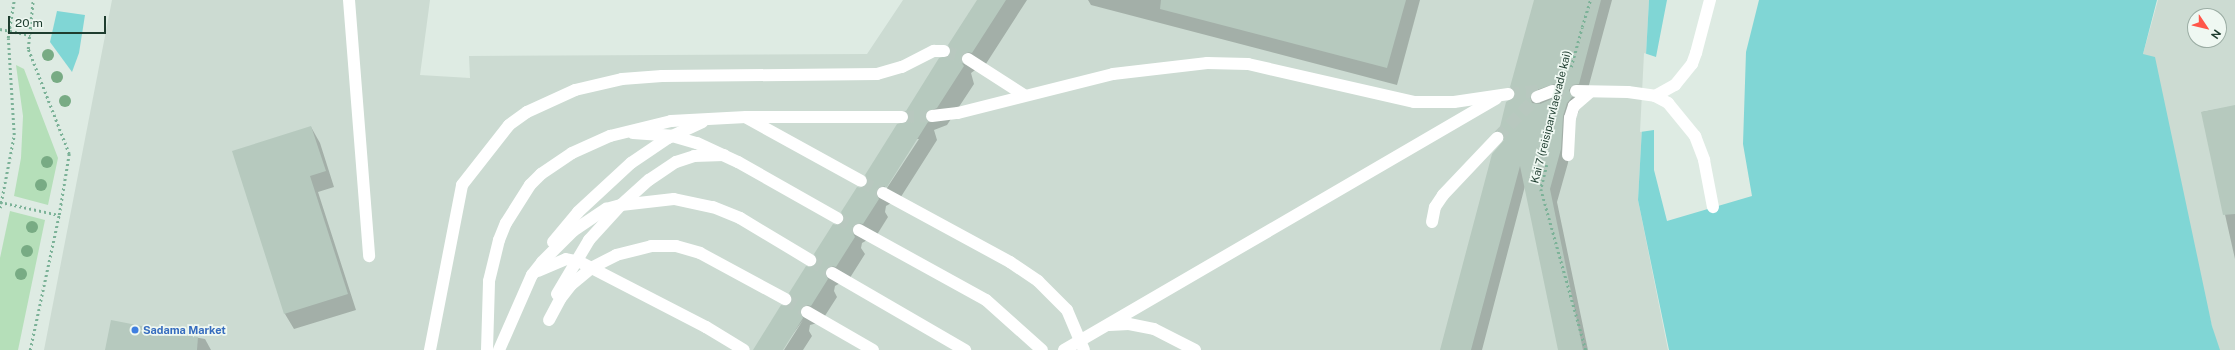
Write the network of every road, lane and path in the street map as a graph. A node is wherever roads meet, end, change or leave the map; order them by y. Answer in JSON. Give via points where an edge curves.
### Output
{"nodes":[{"id":1,"x":14,"y":0,"type":"edge"},
{"id":2,"x":34,"y":0,"type":"edge"},
{"id":3,"x":349,"y":0,"type":"edge"},
{"id":4,"x":1590,"y":0,"type":"edge"},
{"id":5,"x":1710,"y":0,"type":"edge"},
{"id":6,"x":0,"y":29,"type":"edge"},
{"id":7,"x":9,"y":31,"type":"junction"},
{"id":8,"x":30,"y":35,"type":"junction"},
{"id":9,"x":944,"y":51,"type":"tunnel mouth"},
{"id":10,"x":968,"y":59,"type":"tunnel mouth"},
{"id":11,"x":1570,"y":73,"type":"dead end"},
{"id":12,"x":1553,"y":91,"type":"tunnel mouth"},
{"id":13,"x":1576,"y":91,"type":"tunnel mouth"},
{"id":14,"x":1596,"y":92,"type":"junction"},
{"id":15,"x":1538,"y":94,"type":"tunnel mouth"},
{"id":16,"x":1024,"y":95,"type":"junction"},
{"id":17,"x":1655,"y":96,"type":"junction"},
{"id":18,"x":902,"y":116,"type":"tunnel mouth"},
{"id":19,"x":932,"y":116,"type":"tunnel mouth"},
{"id":20,"x":746,"y":117,"type":"junction"},
{"id":21,"x":710,"y":118,"type":"junction"},
{"id":22,"x":610,"y":136,"type":"junction"},
{"id":23,"x":672,"y":136,"type":"junction"},
{"id":24,"x":1497,"y":138,"type":"tunnel mouth"},
{"id":25,"x":724,"y":155,"type":"junction"},
{"id":26,"x":1568,"y":155,"type":"dead end"},
{"id":27,"x":1548,"y":158,"type":"dead end"},
{"id":28,"x":861,"y":180,"type":"tunnel mouth"},
{"id":29,"x":883,"y":193,"type":"tunnel mouth"},
{"id":30,"x":1,"y":202,"type":"edge"},
{"id":31,"x":621,"y":205,"type":"junction"},
{"id":32,"x":1713,"y":207,"type":"dead end"},
{"id":33,"x":0,"y":208,"type":"edge"},
{"id":34,"x":59,"y":215,"type":"junction"},
{"id":35,"x":837,"y":218,"type":"tunnel mouth"},
{"id":36,"x":1432,"y":222,"type":"dead end"},
{"id":37,"x":860,"y":230,"type":"tunnel mouth"},
{"id":38,"x":369,"y":256,"type":"dead end"},
{"id":39,"x":810,"y":260,"type":"tunnel mouth"},
{"id":40,"x":576,"y":261,"type":"junction"},
{"id":41,"x":591,"y":268,"type":"junction"},
{"id":42,"x":832,"y":273,"type":"tunnel mouth"},
{"id":43,"x":532,"y":275,"type":"junction"},
{"id":44,"x":785,"y":299,"type":"tunnel mouth"},
{"id":45,"x":807,"y":312,"type":"tunnel mouth"},
{"id":46,"x":1104,"y":326,"type":"junction"},
{"id":47,"x":1082,"y":345,"type":"edge"},
{"id":48,"x":30,"y":350,"type":"edge"},
{"id":49,"x":430,"y":350,"type":"edge"},
{"id":50,"x":487,"y":350,"type":"edge"},
{"id":51,"x":499,"y":350,"type":"edge"},
{"id":52,"x":744,"y":350,"type":"edge"},
{"id":53,"x":873,"y":350,"type":"edge"},
{"id":54,"x":965,"y":350,"type":"edge"},
{"id":55,"x":1042,"y":350,"type":"edge"},
{"id":56,"x":1064,"y":350,"type":"edge"},
{"id":57,"x":1195,"y":350,"type":"edge"},
{"id":58,"x":1586,"y":350,"type":"edge"}],
"edges":[{"from":1,"to":7,"type":"path"},
{"from":2,"to":8,"type":"path"},
{"from":3,"to":38,"type":"lane"},
{"from":4,"to":11,"type":"path","name":"Kai 7 (reisiparvlaevade kai)"},
{"from":5,"to":17,"type":"lane","via":[[1692,64],[1676,85]]},
{"from":6,"to":7,"type":"path"},
{"from":7,"to":8,"type":"path"},
{"from":7,"to":30,"type":"path","via":[[14,135]]},
{"from":8,"to":34,"type":"path","via":[[28,49],[69,154]]},
{"from":9,"to":49,"type":"lane","via":[[934,51],[902,67],[877,74],[662,76],[622,79],[575,90],[527,112],[509,125],[462,185]]},
{"from":10,"to":16,"type":"lane"},
{"from":12,"to":15,"type":"lane"},
{"from":13,"to":14,"type":"lane"},
{"from":14,"to":17,"type":"lane","via":[[1628,92]]},
{"from":14,"to":26,"type":"lane","via":[[1574,106],[1570,118]]},
{"from":16,"to":19,"type":"lane","via":[[958,113]]},
{"from":16,"to":46,"type":"lane","via":[[1141,69],[1229,63],[1267,68],[1414,102],[1454,102],[1505,95]]},
{"from":17,"to":32,"type":"lane","via":[[1668,103],[1696,136],[1704,160]]},
{"from":18,"to":20,"type":"lane"},
{"from":20,"to":21,"type":"lane"},
{"from":20,"to":28,"type":"lane"},
{"from":21,"to":22,"type":"lane","via":[[671,121]]},
{"from":21,"to":23,"type":"lane"},
{"from":22,"to":23,"type":"lane","via":[[633,133]]},
{"from":22,"to":50,"type":"lane","via":[[572,153],[541,174],[511,211],[499,240],[489,281]]},
{"from":23,"to":25,"type":"lane","via":[[697,143]]},
{"from":23,"to":43,"type":"lane","via":[[631,163],[587,204],[553,242]]},
{"from":24,"to":36,"type":"lane","via":[[1443,195],[1435,206]]},
{"from":25,"to":31,"type":"lane","via":[[707,153],[676,162]]},
{"from":25,"to":35,"type":"lane"},
{"from":27,"to":58,"type":"path","name":"Kai 7 (reisiparvlaevade kai)","via":[[1541,189]]},
{"from":29,"to":47,"type":"lane","via":[[1010,262],[1038,281],[1067,310]]},
{"from":30,"to":33,"type":"path"},
{"from":30,"to":34,"type":"path"},
{"from":31,"to":39,"type":"lane","via":[[674,199],[713,207],[740,218]]},
{"from":31,"to":40,"type":"lane","via":[[589,240]]},
{"from":31,"to":43,"type":"lane","via":[[606,209],[573,231]]},
{"from":34,"to":48,"type":"path"},
{"from":37,"to":55,"type":"lane","via":[[986,300]]},
{"from":40,"to":41,"type":"lane"},
{"from":40,"to":41,"type":"lane","via":[[555,298],[549,320],[571,285]]},
{"from":40,"to":43,"type":"lane","via":[[566,258]]},
{"from":41,"to":44,"type":"lane","via":[[628,251],[651,246],[676,246],[700,253]]},
{"from":41,"to":52,"type":"lane","via":[[706,327]]},
{"from":42,"to":54,"type":"lane"},
{"from":43,"to":51,"type":"lane"},
{"from":45,"to":53,"type":"lane"},
{"from":46,"to":47,"type":"lane"},
{"from":46,"to":57,"type":"lane","via":[[1129,324],[1154,329]]},
{"from":47,"to":56,"type":"lane"}]}
